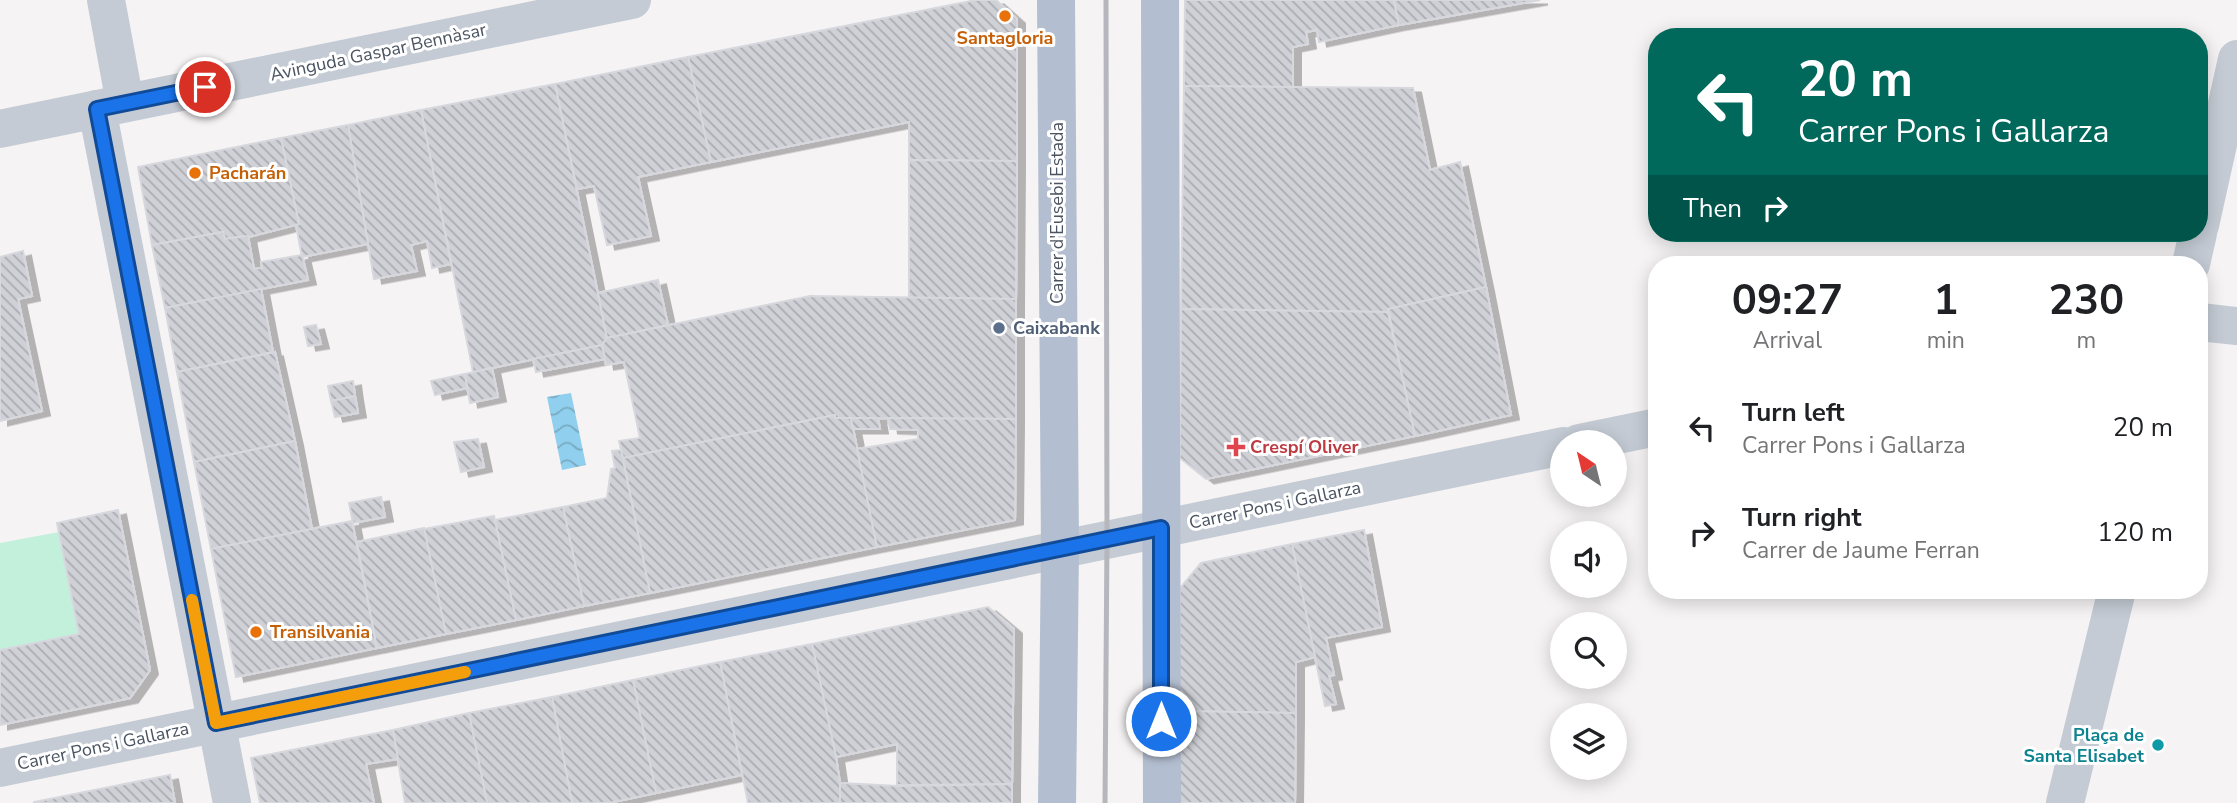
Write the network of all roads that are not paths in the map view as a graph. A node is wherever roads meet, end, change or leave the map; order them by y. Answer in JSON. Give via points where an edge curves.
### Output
{"nodes":[{"id":1,"x":107,"y":0,"type":"edge"},
{"id":2,"x":632,"y":0,"type":"edge"},
{"id":3,"x":1056,"y":0,"type":"edge"},
{"id":4,"x":1160,"y":0,"type":"edge"},
{"id":5,"x":2237,"y":60,"type":"edge"},
{"id":6,"x":111,"y":106,"type":"junction"},
{"id":7,"x":0,"y":128,"type":"edge"},
{"id":8,"x":2208,"y":189,"type":"edge"},
{"id":9,"x":2208,"y":323,"type":"edge"},
{"id":10,"x":2237,"y":326,"type":"edge"},
{"id":11,"x":1648,"y":429,"type":"edge"},
{"id":12,"x":1628,"y":433,"type":"edge"},
{"id":13,"x":1550,"y":449,"type":"edge"},
{"id":14,"x":1161,"y":528,"type":"junction"},
{"id":15,"x":1059,"y":550,"type":"junction"},
{"id":16,"x":2115,"y":599,"type":"edge"},
{"id":17,"x":216,"y":723,"type":"junction"},
{"id":18,"x":0,"y":768,"type":"edge"},
{"id":19,"x":232,"y":803,"type":"edge"},
{"id":20,"x":1057,"y":803,"type":"edge"},
{"id":21,"x":1162,"y":803,"type":"edge"},
{"id":22,"x":2064,"y":803,"type":"edge"}],
"edges":[{"from":1,"to":6,"type":"street"},
{"from":2,"to":6,"type":"street","name":"Avinguda Gaspar Bennàsar"},
{"from":3,"to":15,"type":"main road","name":"Carrer d'Eusebi Estada"},
{"from":4,"to":14,"type":"main road"},
{"from":5,"to":8,"type":"street"},
{"from":6,"to":7,"type":"street","name":"Avinguda Gaspar Bennàsar"},
{"from":6,"to":17,"type":"street"},
{"from":9,"to":10,"type":"street"},
{"from":11,"to":12,"type":"street"},
{"from":13,"to":14,"type":"street","name":"Carrer Pons i Gallarza"},
{"from":14,"to":15,"type":"street","name":"Carrer Pons i Gallarza"},
{"from":14,"to":21,"type":"main road"},
{"from":15,"to":17,"type":"street","name":"Carrer Pons i Gallarza"},
{"from":15,"to":20,"type":"main road","name":"Carrer d'Eusebi Estada"},
{"from":16,"to":22,"type":"street"},
{"from":17,"to":18,"type":"street","name":"Carrer Pons i Gallarza"},
{"from":17,"to":19,"type":"street"}]}
